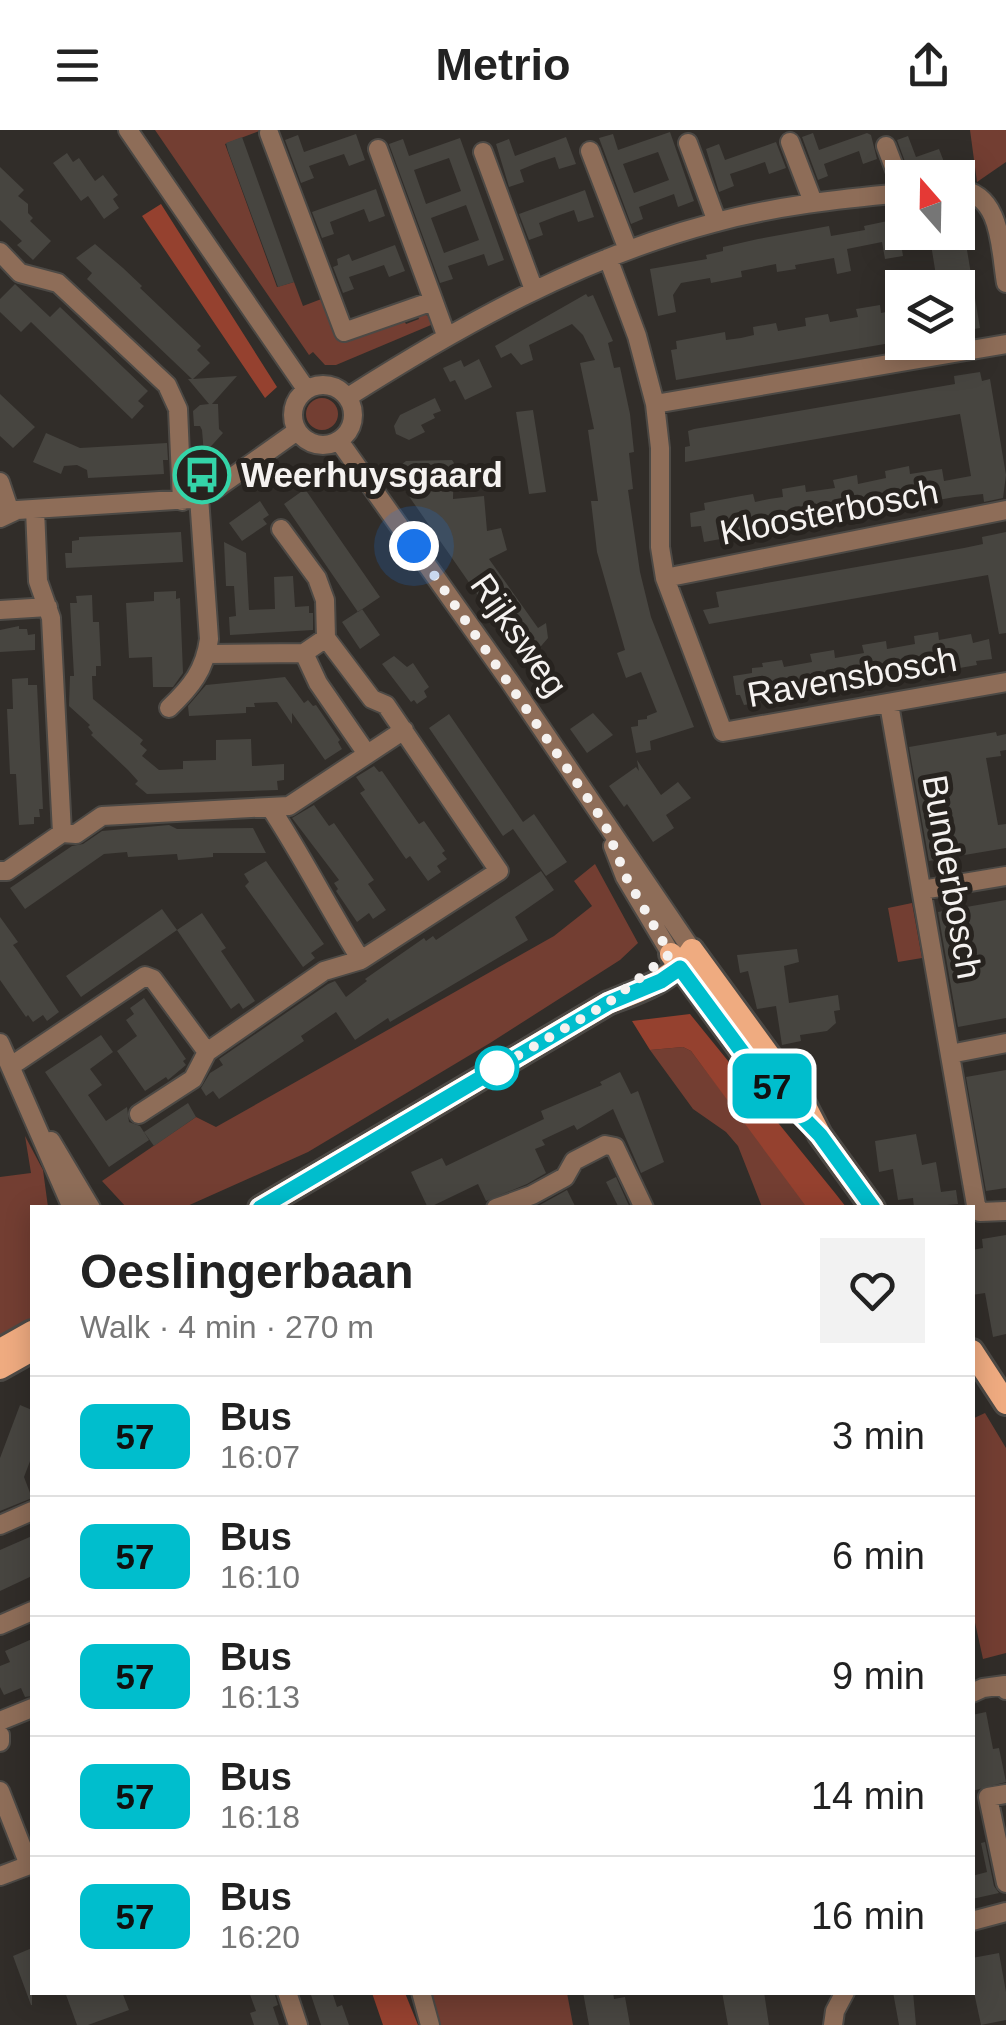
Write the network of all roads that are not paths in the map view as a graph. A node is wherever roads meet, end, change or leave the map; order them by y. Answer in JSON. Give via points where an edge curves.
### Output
{"nodes":[{"id":1,"x":128,"y":130,"type":"edge"},
{"id":2,"x":269,"y":133,"type":"dead end"},
{"id":3,"x":790,"y":142,"type":"dead end"},
{"id":4,"x":688,"y":143,"type":"dead end"},
{"id":5,"x":886,"y":146,"type":"dead end"},
{"id":6,"x":378,"y":149,"type":"dead end"},
{"id":7,"x":590,"y":151,"type":"dead end"},
{"id":8,"x":483,"y":152,"type":"dead end"},
{"id":9,"x":891,"y":160,"type":"edge"},
{"id":10,"x":885,"y":193,"type":"edge"},
{"id":11,"x":975,"y":193,"type":"edge"},
{"id":12,"x":813,"y":202,"type":"junction"},
{"id":13,"x":717,"y":222,"type":"junction"},
{"id":14,"x":628,"y":250,"type":"junction"},
{"id":15,"x":0,"y":252,"type":"edge"},
{"id":16,"x":608,"y":258,"type":"junction"},
{"id":17,"x":1006,"y":284,"type":"edge"},
{"id":18,"x":534,"y":290,"type":"junction"},
{"id":19,"x":434,"y":301,"type":"junction"},
{"id":20,"x":446,"y":335,"type":"junction"},
{"id":21,"x":1006,"y":344,"type":"edge"},
{"id":22,"x":306,"y":389,"type":"junction"},
{"id":23,"x":348,"y":397,"type":"junction"},
{"id":24,"x":655,"y":404,"type":"junction"},
{"id":25,"x":297,"y":431,"type":"junction"},
{"id":26,"x":339,"y":440,"type":"junction"},
{"id":27,"x":0,"y":482,"type":"edge"},
{"id":28,"x":190,"y":499,"type":"junction"},
{"id":29,"x":35,"y":509,"type":"junction"},
{"id":30,"x":1006,"y":510,"type":"edge"},
{"id":31,"x":5,"y":515,"type":"edge"},
{"id":32,"x":281,"y":529,"type":"dead end"},
{"id":33,"x":665,"y":578,"type":"junction"},
{"id":34,"x":48,"y":607,"type":"junction"},
{"id":35,"x":0,"y":610,"type":"edge"},
{"id":36,"x":326,"y":638,"type":"junction"},
{"id":37,"x":304,"y":652,"type":"junction"},
{"id":38,"x":207,"y":654,"type":"junction"},
{"id":39,"x":1006,"y":682,"type":"edge"},
{"id":40,"x":889,"y":704,"type":"junction"},
{"id":41,"x":169,"y":708,"type":"dead end"},
{"id":42,"x":404,"y":730,"type":"junction"},
{"id":43,"x":367,"y":754,"type":"junction"},
{"id":44,"x":270,"y":807,"type":"junction"},
{"id":45,"x":62,"y":832,"type":"junction"},
{"id":46,"x":0,"y":871,"type":"edge"},
{"id":47,"x":1006,"y":876,"type":"edge"},
{"id":48,"x":922,"y":890,"type":"junction"},
{"id":49,"x":681,"y":957,"type":"junction"},
{"id":50,"x":361,"y":960,"type":"junction"},
{"id":51,"x":1006,"y":1043,"type":"edge"},
{"id":52,"x":0,"y":1044,"type":"edge"},
{"id":53,"x":207,"y":1052,"type":"junction"},
{"id":54,"x":950,"y":1054,"type":"junction"},
{"id":55,"x":11,"y":1066,"type":"junction"},
{"id":56,"x":30,"y":1112,"type":"junction"},
{"id":57,"x":140,"y":1114,"type":"dead end"},
{"id":58,"x":535,"y":1201,"type":"edge"},
{"id":59,"x":71,"y":1205,"type":"edge"},
{"id":60,"x":89,"y":1205,"type":"edge"},
{"id":61,"x":265,"y":1205,"type":"edge"},
{"id":62,"x":643,"y":1205,"type":"edge"},
{"id":63,"x":871,"y":1205,"type":"edge"},
{"id":64,"x":1006,"y":1211,"type":"edge"},
{"id":65,"x":30,"y":1333,"type":"edge"},
{"id":66,"x":0,"y":1350,"type":"edge"},
{"id":67,"x":30,"y":1351,"type":"edge"},
{"id":68,"x":975,"y":1356,"type":"edge"},
{"id":69,"x":0,"y":1368,"type":"edge"},
{"id":70,"x":1006,"y":1403,"type":"edge"},
{"id":71,"x":30,"y":1513,"type":"edge"},
{"id":72,"x":0,"y":1525,"type":"edge"},
{"id":73,"x":30,"y":1612,"type":"edge"},
{"id":74,"x":0,"y":1625,"type":"edge"},
{"id":75,"x":978,"y":1690,"type":"edge"},
{"id":76,"x":1006,"y":1690,"type":"edge"},
{"id":77,"x":30,"y":1709,"type":"edge"},
{"id":78,"x":0,"y":1720,"type":"edge"},
{"id":79,"x":0,"y":1791,"type":"edge"},
{"id":80,"x":997,"y":1796,"type":"edge"},
{"id":81,"x":30,"y":1862,"type":"edge"},
{"id":82,"x":30,"y":1864,"type":"edge"},
{"id":83,"x":0,"y":1876,"type":"edge"},
{"id":84,"x":1006,"y":1883,"type":"edge"},
{"id":85,"x":1006,"y":1912,"type":"edge"},
{"id":86,"x":975,"y":1919,"type":"edge"},
{"id":87,"x":287,"y":1995,"type":"edge"},
{"id":88,"x":422,"y":1995,"type":"edge"},
{"id":89,"x":843,"y":1995,"type":"edge"},
{"id":90,"x":298,"y":2025,"type":"edge"},
{"id":91,"x":430,"y":2025,"type":"edge"},
{"id":92,"x":833,"y":2025,"type":"edge"}],
"edges":[{"from":1,"to":22,"type":"street"},
{"from":2,"to":19,"type":"street","via":[[344,332]]},
{"from":3,"to":12,"type":"street"},
{"from":4,"to":13,"type":"street"},
{"from":5,"to":9,"type":"street"},
{"from":6,"to":19,"type":"street"},
{"from":7,"to":14,"type":"street"},
{"from":8,"to":18,"type":"street"},
{"from":10,"to":12,"type":"street"},
{"from":11,"to":17,"type":"street","via":[[990,206]]},
{"from":12,"to":13,"type":"street"},
{"from":13,"to":14,"type":"street"},
{"from":14,"to":16,"type":"street"},
{"from":15,"to":28,"type":"street","via":[[20,272],[58,284],[167,386],[178,409]]},
{"from":16,"to":18,"type":"street"},
{"from":16,"to":24,"type":"street","name":"Ravensbosch"},
{"from":18,"to":20,"type":"street"},
{"from":19,"to":20,"type":"street"},
{"from":20,"to":23,"type":"street"},
{"from":21,"to":24,"type":"street"},
{"from":22,"to":23,"type":"street","via":[[329,385]]},
{"from":22,"to":25,"type":"street","via":[[293,409]]},
{"from":23,"to":26,"type":"street","via":[[352,422]]},
{"from":24,"to":33,"type":"street","name":"Ravensbosch"},
{"from":25,"to":26,"type":"street","via":[[318,445]]},
{"from":25,"to":28,"type":"street"},
{"from":26,"to":49,"type":"street","name":"Rijksweg","via":[[604,822]]},
{"from":27,"to":31,"type":"street"},
{"from":28,"to":29,"type":"street"},
{"from":28,"to":38,"type":"street"},
{"from":29,"to":31,"type":"street"},
{"from":29,"to":34,"type":"street","via":[[38,581]]},
{"from":30,"to":33,"type":"street","name":"Kloosterbosch"},
{"from":32,"to":36,"type":"street","via":[[317,578]]},
{"from":33,"to":40,"type":"street","name":"Ravensbosch","via":[[723,732]]},
{"from":34,"to":35,"type":"street"},
{"from":34,"to":45,"type":"street"},
{"from":36,"to":37,"type":"street"},
{"from":36,"to":42,"type":"street"},
{"from":37,"to":38,"type":"street"},
{"from":37,"to":43,"type":"street"},
{"from":38,"to":41,"type":"street","via":[[195,683]]},
{"from":39,"to":40,"type":"street","name":"Ravensbosch"},
{"from":40,"to":48,"type":"street","name":"Bunderbosch"},
{"from":42,"to":43,"type":"street"},
{"from":42,"to":50,"type":"street","via":[[499,871]]},
{"from":43,"to":44,"type":"street","via":[[289,806]]},
{"from":44,"to":45,"type":"street","via":[[102,816],[76,834]]},
{"from":44,"to":50,"type":"street"},
{"from":45,"to":46,"type":"street"},
{"from":47,"to":48,"type":"street"},
{"from":48,"to":54,"type":"street","name":"Bunderbosch"},
{"from":49,"to":61,"type":"main road","via":[[661,981],[608,1003]]},
{"from":49,"to":63,"type":"main road","name":"Rijksweg","via":[[803,1102]]},
{"from":50,"to":53,"type":"street","via":[[324,971]]},
{"from":51,"to":54,"type":"street"},
{"from":52,"to":55,"type":"street"},
{"from":53,"to":55,"type":"street","via":[[145,976]]},
{"from":53,"to":57,"type":"street","via":[[193,1079]]},
{"from":54,"to":64,"type":"street","name":"Bunderbosch","via":[[976,1205],[988,1214]]},
{"from":55,"to":56,"type":"street"},
{"from":56,"to":59,"type":"street"},
{"from":56,"to":60,"type":"street"},
{"from":58,"to":62,"type":"street","via":[[565,1178],[574,1160],[604,1144],[616,1147]]},
{"from":65,"to":66,"type":"main road"},
{"from":67,"to":69,"type":"main road"},
{"from":68,"to":70,"type":"main road"},
{"from":71,"to":72,"type":"street"},
{"from":73,"to":74,"type":"street"},
{"from":75,"to":76,"type":"street"},
{"from":77,"to":78,"type":"street"},
{"from":79,"to":81,"type":"street"},
{"from":80,"to":84,"type":"street"},
{"from":82,"to":83,"type":"street"},
{"from":85,"to":86,"type":"street"},
{"from":87,"to":90,"type":"street"},
{"from":88,"to":91,"type":"street"},
{"from":89,"to":92,"type":"street"}]}
